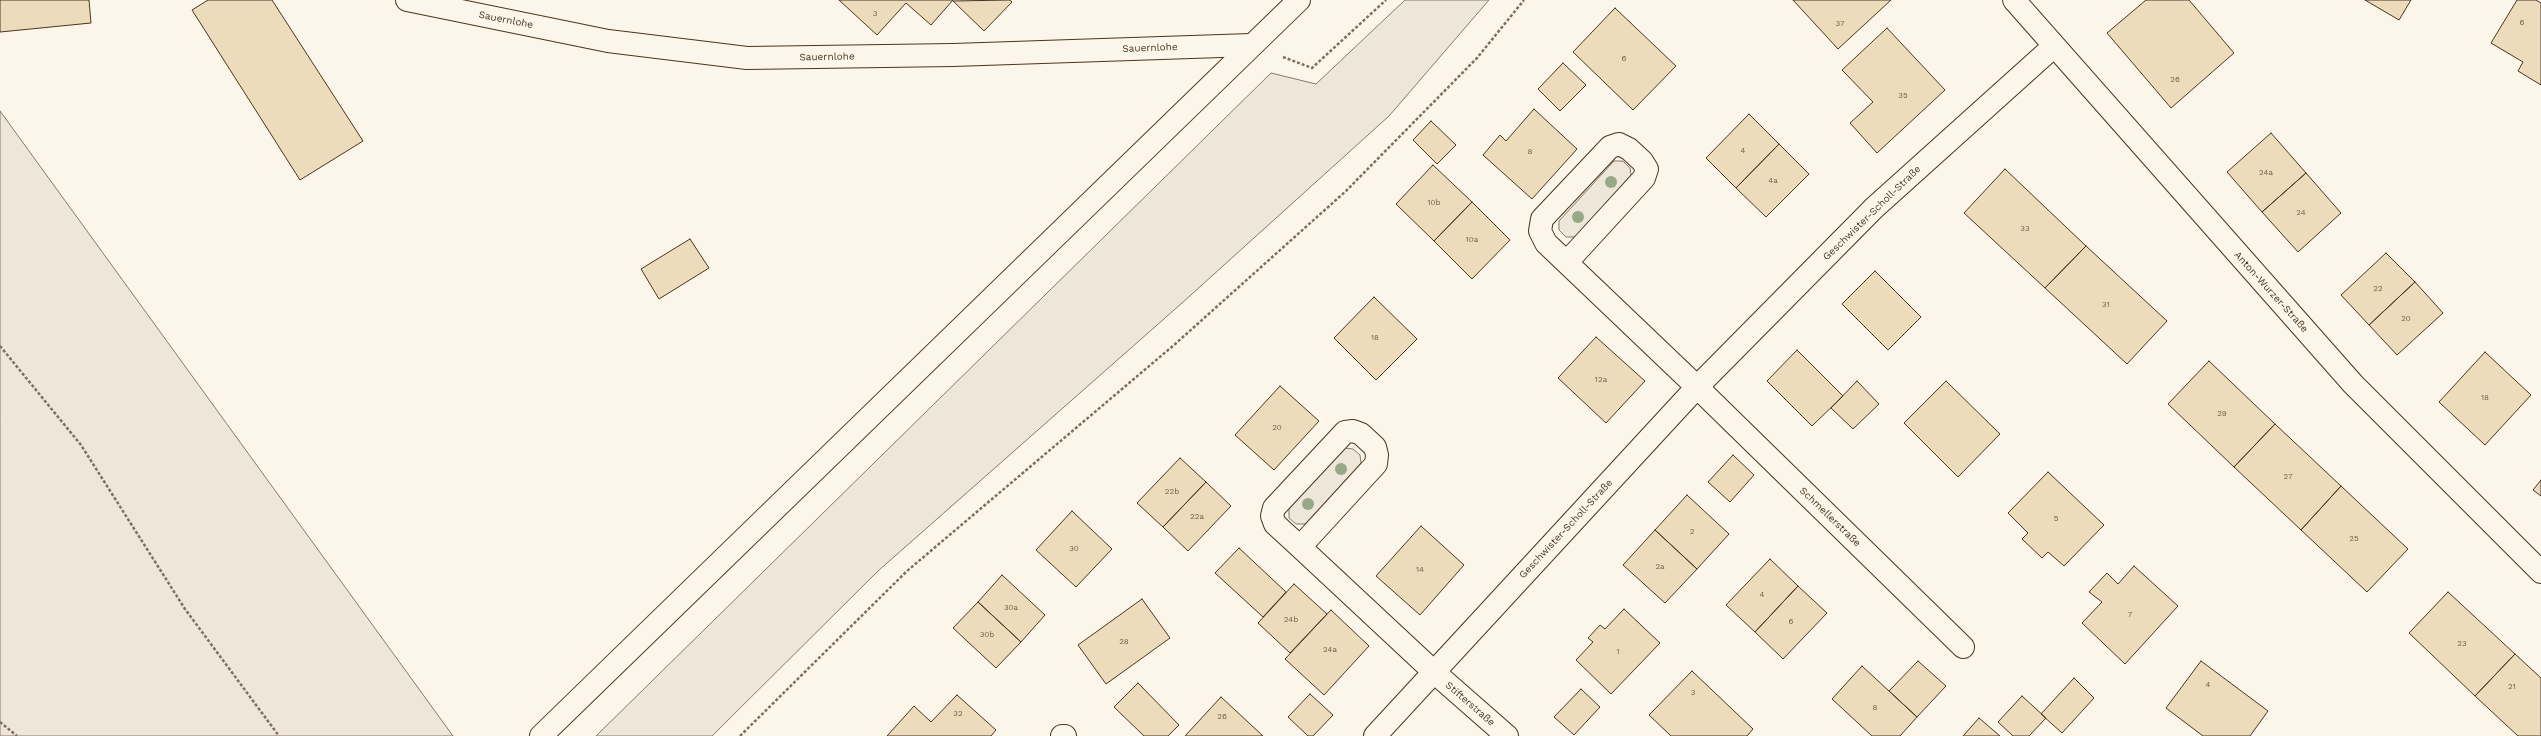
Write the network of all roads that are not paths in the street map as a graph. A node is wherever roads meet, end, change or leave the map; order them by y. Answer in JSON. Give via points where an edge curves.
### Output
{"nodes":[{"id":1,"x":407,"y":0,"type":"edge"},
{"id":2,"x":1299,"y":0,"type":"edge"},
{"id":3,"x":2014,"y":0,"type":"edge"},
{"id":4,"x":1251,"y":45,"type":"junction"},
{"id":5,"x":2054,"y":48,"type":"junction"},
{"id":6,"x":1567,"y":262,"type":"junction"},
{"id":7,"x":1697,"y":386,"type":"junction"},
{"id":8,"x":1300,"y":547,"type":"junction"},
{"id":9,"x":2541,"y":572,"type":"edge"},
{"id":10,"x":1963,"y":647,"type":"dead end"},
{"id":11,"x":1434,"y":672,"type":"junction"},
{"id":12,"x":541,"y":736,"type":"edge"},
{"id":13,"x":1062,"y":736,"type":"edge"},
{"id":14,"x":1065,"y":736,"type":"edge"},
{"id":15,"x":1375,"y":736,"type":"edge"},
{"id":16,"x":1507,"y":736,"type":"edge"}],
"edges":[{"from":1,"to":4,"type":"street","name":"Sauernlohe","via":[[608,41],[747,58],[953,55]]},
{"from":2,"to":4,"type":"street"},
{"from":3,"to":5,"type":"street","name":"Anton-Wurzer-Straße"},
{"from":4,"to":12,"type":"street"},
{"from":5,"to":7,"type":"street","name":"Geschwister-Scholl-Straße","via":[[1874,208]]},
{"from":5,"to":9,"type":"street","name":"Anton-Wurzer-Straße","via":[[2353,384]]},
{"from":6,"to":6,"type":"street","via":[[1546,243],[1540,231],[1542,219],[1610,148],[1619,144],[1629,148],[1647,169],[1644,178]]},
{"from":6,"to":7,"type":"street"},
{"from":7,"to":10,"type":"street","name":"Schmellerstraße"},
{"from":7,"to":11,"type":"street","name":"Geschwister-Scholl-Straße"},
{"from":8,"to":8,"type":"street","via":[[1376,464],[1375,447],[1353,430],[1345,432],[1274,508],[1272,516],[1275,524]]},
{"from":8,"to":11,"type":"street"},
{"from":11,"to":15,"type":"street","name":"Geschwister-Scholl-Straße"},
{"from":11,"to":16,"type":"street","name":"Stifterstraße"},
{"from":13,"to":14,"type":"street"}]}
